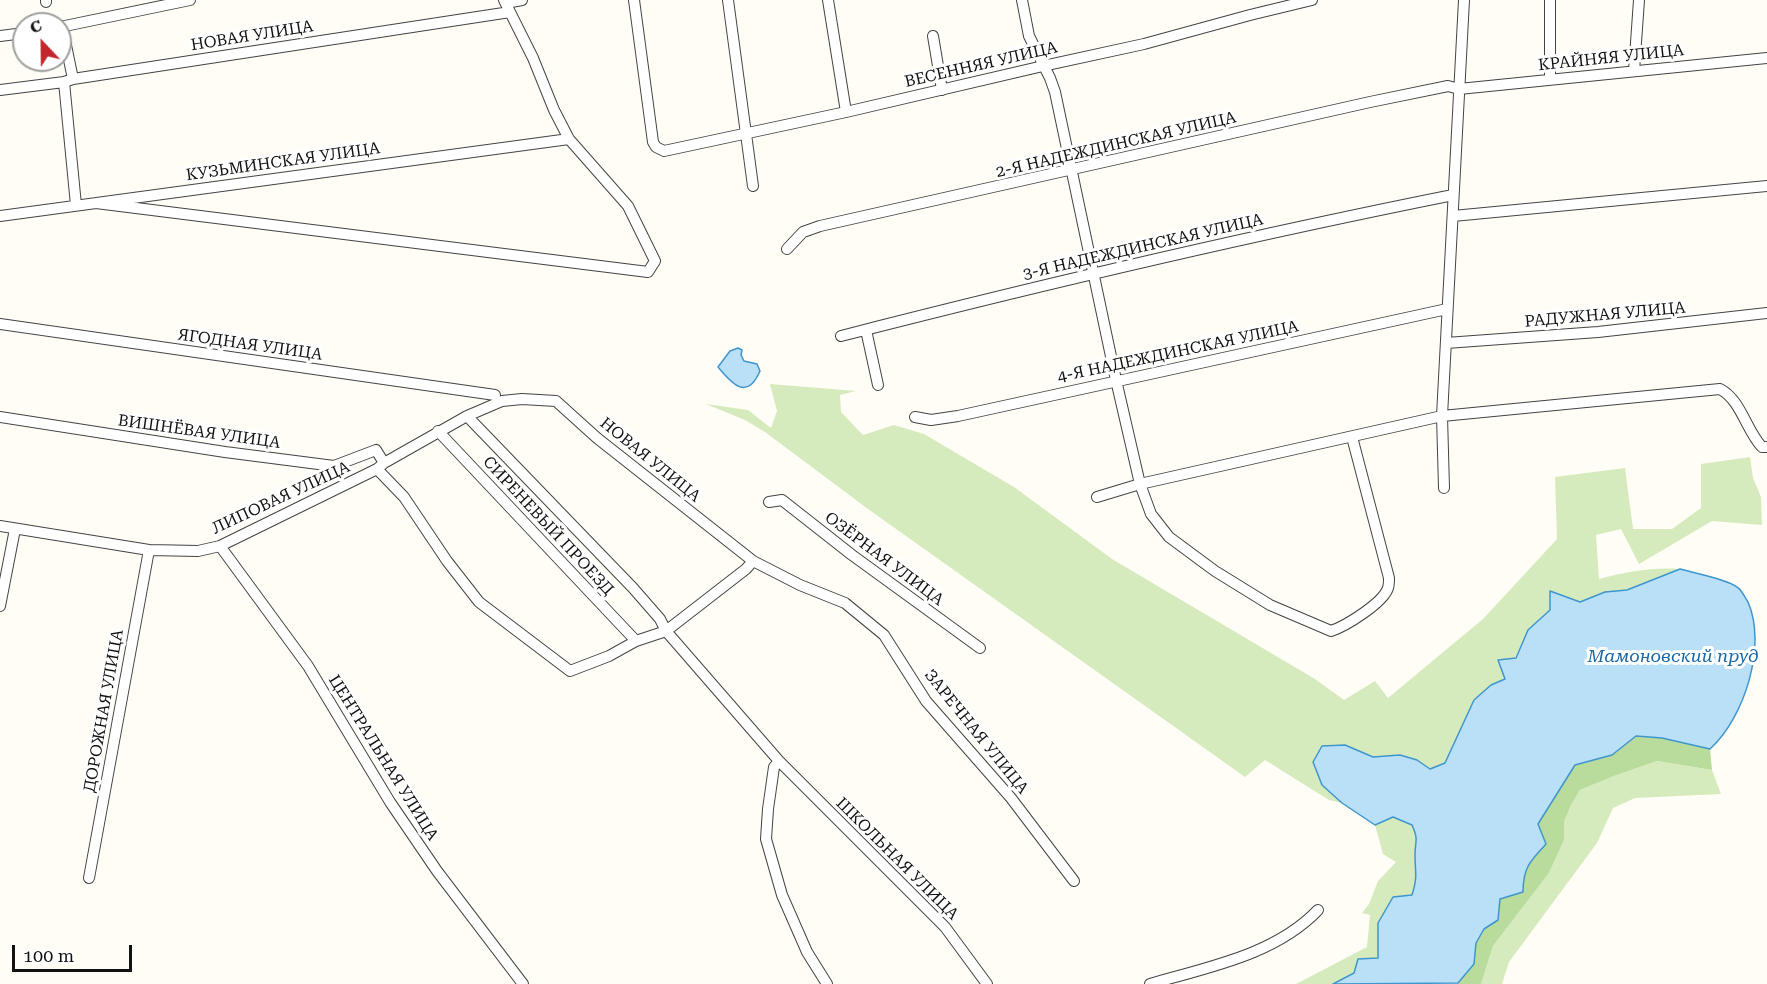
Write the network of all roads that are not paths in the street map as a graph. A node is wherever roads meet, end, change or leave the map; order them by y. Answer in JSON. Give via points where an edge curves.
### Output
{"nodes":[{"id":1,"x":190,"y":0,"type":"edge"},
{"id":2,"x":522,"y":0,"type":"edge"},
{"id":3,"x":634,"y":0,"type":"edge"},
{"id":4,"x":728,"y":0,"type":"edge"},
{"id":5,"x":828,"y":0,"type":"edge"},
{"id":6,"x":1022,"y":0,"type":"edge"},
{"id":7,"x":1312,"y":0,"type":"edge"},
{"id":8,"x":1464,"y":0,"type":"edge"},
{"id":9,"x":1550,"y":0,"type":"edge"},
{"id":10,"x":1639,"y":0,"type":"edge"},
{"id":11,"x":507,"y":5,"type":"edge"},
{"id":12,"x":72,"y":25,"type":"edge"},
{"id":13,"x":933,"y":36,"type":"dead end"},
{"id":14,"x":1767,"y":58,"type":"edge"},
{"id":15,"x":1043,"y":66,"type":"junction"},
{"id":16,"x":1634,"y":71,"type":"junction"},
{"id":17,"x":67,"y":72,"type":"edge"},
{"id":18,"x":1550,"y":79,"type":"junction"},
{"id":19,"x":68,"y":80,"type":"junction"},
{"id":20,"x":1459,"y":89,"type":"junction"},
{"id":21,"x":0,"y":90,"type":"edge"},
{"id":22,"x":942,"y":90,"type":"junction"},
{"id":23,"x":846,"y":112,"type":"junction"},
{"id":24,"x":745,"y":133,"type":"junction"},
{"id":25,"x":569,"y":138,"type":"junction"},
{"id":26,"x":1071,"y":170,"type":"junction"},
{"id":27,"x":753,"y":186,"type":"dead end"},
{"id":28,"x":1767,"y":186,"type":"edge"},
{"id":29,"x":1453,"y":195,"type":"junction"},
{"id":30,"x":96,"y":203,"type":"junction"},
{"id":31,"x":76,"y":205,"type":"junction"},
{"id":32,"x":0,"y":216,"type":"edge"},
{"id":33,"x":1453,"y":216,"type":"junction"},
{"id":34,"x":787,"y":249,"type":"dead end"},
{"id":35,"x":1094,"y":274,"type":"junction"},
{"id":36,"x":1447,"y":309,"type":"junction"},
{"id":37,"x":1767,"y":313,"type":"edge"},
{"id":38,"x":0,"y":324,"type":"edge"},
{"id":39,"x":866,"y":330,"type":"junction"},
{"id":40,"x":841,"y":336,"type":"dead end"},
{"id":41,"x":1446,"y":343,"type":"junction"},
{"id":42,"x":1116,"y":380,"type":"junction"},
{"id":43,"x":878,"y":385,"type":"dead end"},
{"id":44,"x":495,"y":395,"type":"dead end"},
{"id":45,"x":522,"y":399,"type":"joint"},
{"id":46,"x":466,"y":416,"type":"junction"},
{"id":47,"x":1442,"y":416,"type":"junction"},
{"id":48,"x":0,"y":417,"type":"edge"},
{"id":49,"x":915,"y":417,"type":"dead end"},
{"id":50,"x":438,"y":431,"type":"junction"},
{"id":51,"x":1352,"y":437,"type":"junction"},
{"id":52,"x":1767,"y":447,"type":"edge"},
{"id":53,"x":380,"y":466,"type":"junction"},
{"id":54,"x":1140,"y":484,"type":"junction"},
{"id":55,"x":1444,"y":488,"type":"dead end"},
{"id":56,"x":1097,"y":497,"type":"dead end"},
{"id":57,"x":769,"y":502,"type":"dead end"},
{"id":58,"x":0,"y":526,"type":"edge"},
{"id":59,"x":15,"y":529,"type":"junction"},
{"id":60,"x":220,"y":546,"type":"junction"},
{"id":61,"x":149,"y":550,"type":"junction"},
{"id":62,"x":753,"y":561,"type":"junction"},
{"id":63,"x":0,"y":606,"type":"edge"},
{"id":64,"x":666,"y":631,"type":"junction"},
{"id":65,"x":636,"y":641,"type":"junction"},
{"id":66,"x":980,"y":648,"type":"dead end"},
{"id":67,"x":779,"y":761,"type":"junction"},
{"id":68,"x":89,"y":878,"type":"dead end"},
{"id":69,"x":1074,"y":881,"type":"dead end"},
{"id":70,"x":1318,"y":910,"type":"dead end"},
{"id":71,"x":523,"y":984,"type":"edge"},
{"id":72,"x":827,"y":984,"type":"edge"},
{"id":73,"x":987,"y":984,"type":"edge"},
{"id":74,"x":1150,"y":984,"type":"edge"}],
"edges":[{"from":1,"to":12,"type":"street"},
{"from":2,"to":11,"type":"street","name":"НОВАЯ УЛИЦА"},
{"from":3,"to":24,"type":"street","name":"ВЕСЕННЯЯ УЛИЦА","via":[[656,147],[664,150]]},
{"from":4,"to":24,"type":"street"},
{"from":5,"to":23,"type":"street"},
{"from":6,"to":15,"type":"street","via":[[1029,36]]},
{"from":7,"to":15,"type":"street","name":"ВЕСЕННЯЯ УЛИЦА"},
{"from":8,"to":20,"type":"street"},
{"from":9,"to":18,"type":"street"},
{"from":10,"to":16,"type":"street"},
{"from":11,"to":19,"type":"street","name":"НОВАЯ УЛИЦА"},
{"from":11,"to":25,"type":"street"},
{"from":13,"to":22,"type":"street"},
{"from":14,"to":16,"type":"street","name":"КРАЙНЯЯ УЛИЦА"},
{"from":15,"to":22,"type":"street","name":"ВЕСЕННЯЯ УЛИЦА"},
{"from":15,"to":26,"type":"street","via":[[1055,92]]},
{"from":16,"to":18,"type":"street","name":"КРАЙНЯЯ УЛИЦА"},
{"from":17,"to":19,"type":"street"},
{"from":18,"to":20,"type":"street","name":"КРАЙНЯЯ УЛИЦА"},
{"from":19,"to":21,"type":"street","name":"НОВАЯ УЛИЦА"},
{"from":19,"to":31,"type":"street"},
{"from":20,"to":26,"type":"street","name":"2-Я НАДЕЖДИНСКАЯ УЛИЦА","via":[[1448,86],[1370,102]]},
{"from":20,"to":29,"type":"street"},
{"from":22,"to":23,"type":"street","name":"ВЕСЕННЯЯ УЛИЦА"},
{"from":23,"to":24,"type":"street","name":"ВЕСЕННЯЯ УЛИЦА"},
{"from":24,"to":27,"type":"street"},
{"from":25,"to":30,"type":"street","name":"КУЗЬМИНСКАЯ УЛИЦА"},
{"from":25,"to":30,"type":"street","via":[[628,206],[655,261],[648,272]]},
{"from":26,"to":34,"type":"street","name":"2-Я НАДЕЖДИНСКАЯ УЛИЦА","via":[[820,226],[803,232]]},
{"from":26,"to":35,"type":"street"},
{"from":28,"to":33,"type":"street"},
{"from":29,"to":33,"type":"street"},
{"from":29,"to":35,"type":"street","name":"3-Я НАДЕЖДИНСКАЯ УЛИЦА"},
{"from":30,"to":31,"type":"street","name":"КУЗЬМИНСКАЯ УЛИЦА"},
{"from":31,"to":32,"type":"street","name":"КУЗЬМИНСКАЯ УЛИЦА"},
{"from":33,"to":36,"type":"street"},
{"from":35,"to":39,"type":"street","name":"3-Я НАДЕЖДИНСКАЯ УЛИЦА"},
{"from":35,"to":42,"type":"street"},
{"from":36,"to":41,"type":"street"},
{"from":36,"to":42,"type":"street","name":"4-Я НАДЕЖДИНСКАЯ УЛИЦА"},
{"from":37,"to":41,"type":"street","name":"РАДУЖНАЯ УЛИЦА","via":[[1598,332]]},
{"from":38,"to":44,"type":"street","name":"ЯГОДНАЯ УЛИЦА"},
{"from":39,"to":40,"type":"street","name":"3-Я НАДЕЖДИНСКАЯ УЛИЦА"},
{"from":39,"to":43,"type":"street"},
{"from":41,"to":47,"type":"street"},
{"from":42,"to":49,"type":"street","name":"4-Я НАДЕЖДИНСКАЯ УЛИЦА","via":[[958,416],[931,420]]},
{"from":42,"to":54,"type":"street"},
{"from":45,"to":46,"type":"street","name":"ЛИПОВАЯ УЛИЦА","via":[[502,401]]},
{"from":45,"to":62,"type":"street","name":"НОВАЯ УЛИЦА","via":[[556,401]]},
{"from":46,"to":50,"type":"street","name":"ЛИПОВАЯ УЛИЦА"},
{"from":46,"to":64,"type":"street","name":"ШКОЛЬНАЯ УЛИЦА","via":[[633,588]]},
{"from":47,"to":51,"type":"street"},
{"from":47,"to":52,"type":"street","via":[[1720,389],[1730,394],[1755,439]]},
{"from":47,"to":55,"type":"street"},
{"from":48,"to":53,"type":"street","name":"ВИШНЁВАЯ УЛИЦА","via":[[334,466],[376,450]]},
{"from":50,"to":53,"type":"street","name":"ЛИПОВАЯ УЛИЦА"},
{"from":50,"to":65,"type":"street","name":"СИРЕНЕВЫЙ ПРОЕЗД"},
{"from":51,"to":54,"type":"street"},
{"from":51,"to":54,"type":"street","via":[[1389,578],[1388,588],[1382,598],[1331,631],[1258,599],[1169,537],[1151,514]]},
{"from":53,"to":60,"type":"street","name":"ЛИПОВАЯ УЛИЦА"},
{"from":53,"to":65,"type":"street","via":[[479,602],[570,671]]},
{"from":54,"to":56,"type":"street"},
{"from":57,"to":66,"type":"street","name":"ОЗЁРНАЯ УЛИЦА","via":[[782,501]]},
{"from":58,"to":59,"type":"street","name":"ЛИПОВАЯ УЛИЦА"},
{"from":59,"to":61,"type":"street","name":"ЛИПОВАЯ УЛИЦА"},
{"from":59,"to":63,"type":"street"},
{"from":60,"to":61,"type":"street","name":"ЛИПОВАЯ УЛИЦА","via":[[198,551]]},
{"from":60,"to":71,"type":"street","name":"ЦЕНТРАЛЬНАЯ УЛИЦА","via":[[308,666],[390,802],[437,871]]},
{"from":61,"to":68,"type":"street","name":"ДОРОЖНАЯ УЛИЦА"},
{"from":62,"to":64,"type":"street"},
{"from":62,"to":69,"type":"street","name":"ЗАРЕЧНАЯ УЛИЦА","via":[[845,603],[884,635],[926,701],[1011,798]]},
{"from":64,"to":65,"type":"street"},
{"from":64,"to":67,"type":"street","name":"ШКОЛЬНАЯ УЛИЦА"},
{"from":67,"to":72,"type":"street","via":[[774,767],[766,839],[782,895],[807,952]]},
{"from":67,"to":73,"type":"street","name":"ШКОЛЬНАЯ УЛИЦА","via":[[945,927]]},
{"from":70,"to":74,"type":"street","via":[[1303,926],[1238,959]]}]}
